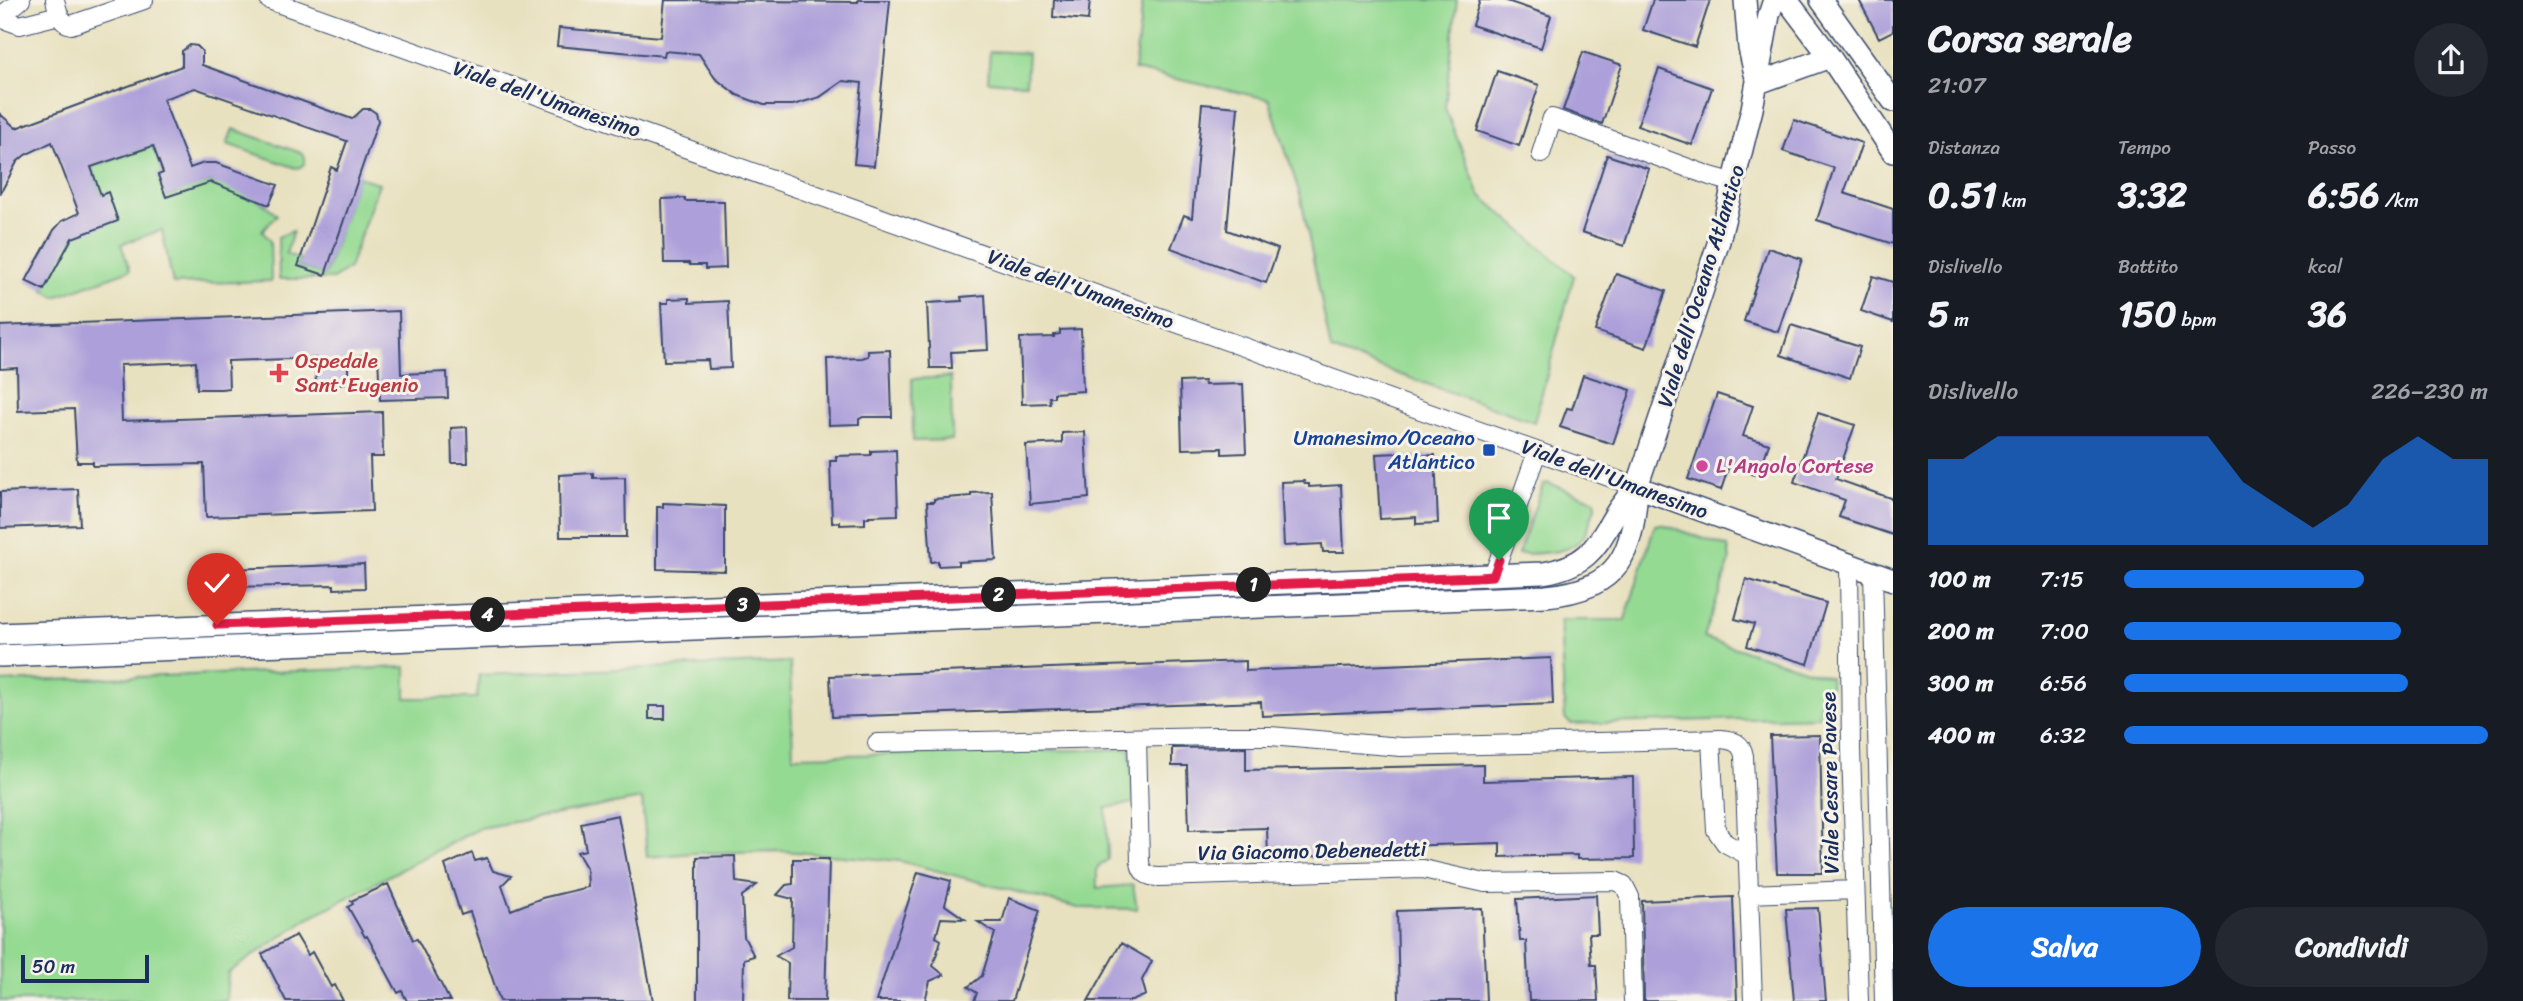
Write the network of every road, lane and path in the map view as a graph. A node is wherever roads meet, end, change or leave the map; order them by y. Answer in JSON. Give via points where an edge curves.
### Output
{"nodes":[{"id":1,"x":21,"y":0,"type":"edge"},
{"id":2,"x":144,"y":0,"type":"edge"},
{"id":3,"x":269,"y":0,"type":"edge"},
{"id":4,"x":1745,"y":0,"type":"edge"},
{"id":5,"x":1822,"y":0,"type":"edge"},
{"id":6,"x":1787,"y":2,"type":"edge"},
{"id":7,"x":57,"y":7,"type":"edge"},
{"id":8,"x":0,"y":18,"type":"edge"},
{"id":9,"x":1830,"y":57,"type":"junction"},
{"id":10,"x":1758,"y":83,"type":"junction"},
{"id":11,"x":1893,"y":101,"type":"edge"},
{"id":12,"x":1893,"y":152,"type":"edge"},
{"id":13,"x":1541,"y":154,"type":"dead end"},
{"id":14,"x":1735,"y":183,"type":"junction"},
{"id":15,"x":1537,"y":452,"type":"junction"},
{"id":16,"x":1637,"y":486,"type":"junction"},
{"id":17,"x":1849,"y":564,"type":"junction"},
{"id":18,"x":1873,"y":573,"type":"junction"},
{"id":19,"x":1493,"y":576,"type":"junction"},
{"id":20,"x":1893,"y":580,"type":"edge"},
{"id":21,"x":0,"y":634,"type":"edge"},
{"id":22,"x":0,"y":656,"type":"edge"},
{"id":23,"x":1137,"y":738,"type":"junction"},
{"id":24,"x":1711,"y":740,"type":"junction"},
{"id":25,"x":877,"y":743,"type":"dead end"},
{"id":26,"x":1851,"y":749,"type":"junction"},
{"id":27,"x":1876,"y":749,"type":"junction"},
{"id":28,"x":1747,"y":855,"type":"junction"},
{"id":29,"x":1855,"y":890,"type":"junction"},
{"id":30,"x":1887,"y":892,"type":"edge"},
{"id":31,"x":1748,"y":894,"type":"junction"},
{"id":32,"x":1633,"y":1001,"type":"edge"},
{"id":33,"x":1753,"y":1001,"type":"edge"},
{"id":34,"x":1859,"y":1001,"type":"edge"},
{"id":35,"x":1884,"y":1001,"type":"edge"}],
"edges":[{"from":1,"to":8,"type":"street"},
{"from":2,"to":7,"type":"street","via":[[76,24],[66,24]]},
{"from":3,"to":15,"type":"street","name":"Viale dell'Umanesimo"},
{"from":4,"to":10,"type":"main road","name":"Viale dell'Oceano Atlantico"},
{"from":5,"to":11,"type":"main road"},
{"from":6,"to":9,"type":"main road"},
{"from":6,"to":10,"type":"main road","name":"Viale dell'Oceano Atlantico","via":[[1769,15]]},
{"from":7,"to":8,"type":"street","via":[[20,24]]},
{"from":9,"to":10,"type":"main road"},
{"from":9,"to":12,"type":"main road"},
{"from":10,"to":14,"type":"main road","name":"Viale dell'Oceano Atlantico"},
{"from":13,"to":14,"type":"street","via":[[1552,118]]},
{"from":14,"to":16,"type":"main road","name":"Viale dell'Oceano Atlantico"},
{"from":15,"to":16,"type":"street","name":"Viale dell'Umanesimo"},
{"from":15,"to":19,"type":"street"},
{"from":16,"to":17,"type":"main road","name":"Viale dell'Umanesimo"},
{"from":16,"to":19,"type":"main road","via":[[1617,508],[1594,549],[1576,565],[1543,573]]},
{"from":16,"to":22,"type":"main road","via":[[1628,547],[1615,568],[1584,589],[1562,594]]},
{"from":17,"to":18,"type":"main road","name":"Viale dell'Umanesimo"},
{"from":17,"to":26,"type":"street","name":"Viale Cesare Pavese"},
{"from":18,"to":20,"type":"main road","name":"Viale dell'Umanesimo"},
{"from":18,"to":27,"type":"street"},
{"from":19,"to":21,"type":"main road"},
{"from":23,"to":24,"type":"street","via":[[1258,736],[1401,747]]},
{"from":23,"to":25,"type":"street"},
{"from":23,"to":32,"type":"street","name":"Via Giacomo Debenedetti","via":[[1140,862],[1145,874],[1423,869],[1485,883],[1615,881],[1624,885],[1630,897]]},
{"from":24,"to":28,"type":"street","via":[[1716,830],[1725,843]]},
{"from":24,"to":28,"type":"street","via":[[1735,741],[1743,752]]},
{"from":26,"to":27,"type":"street"},
{"from":26,"to":29,"type":"street","name":"Viale Cesare Pavese"},
{"from":27,"to":30,"type":"street"},
{"from":28,"to":31,"type":"street"},
{"from":29,"to":31,"type":"street"},
{"from":29,"to":34,"type":"street","name":"Viale Cesare Pavese"},
{"from":30,"to":35,"type":"street"},
{"from":31,"to":33,"type":"street"}]}
